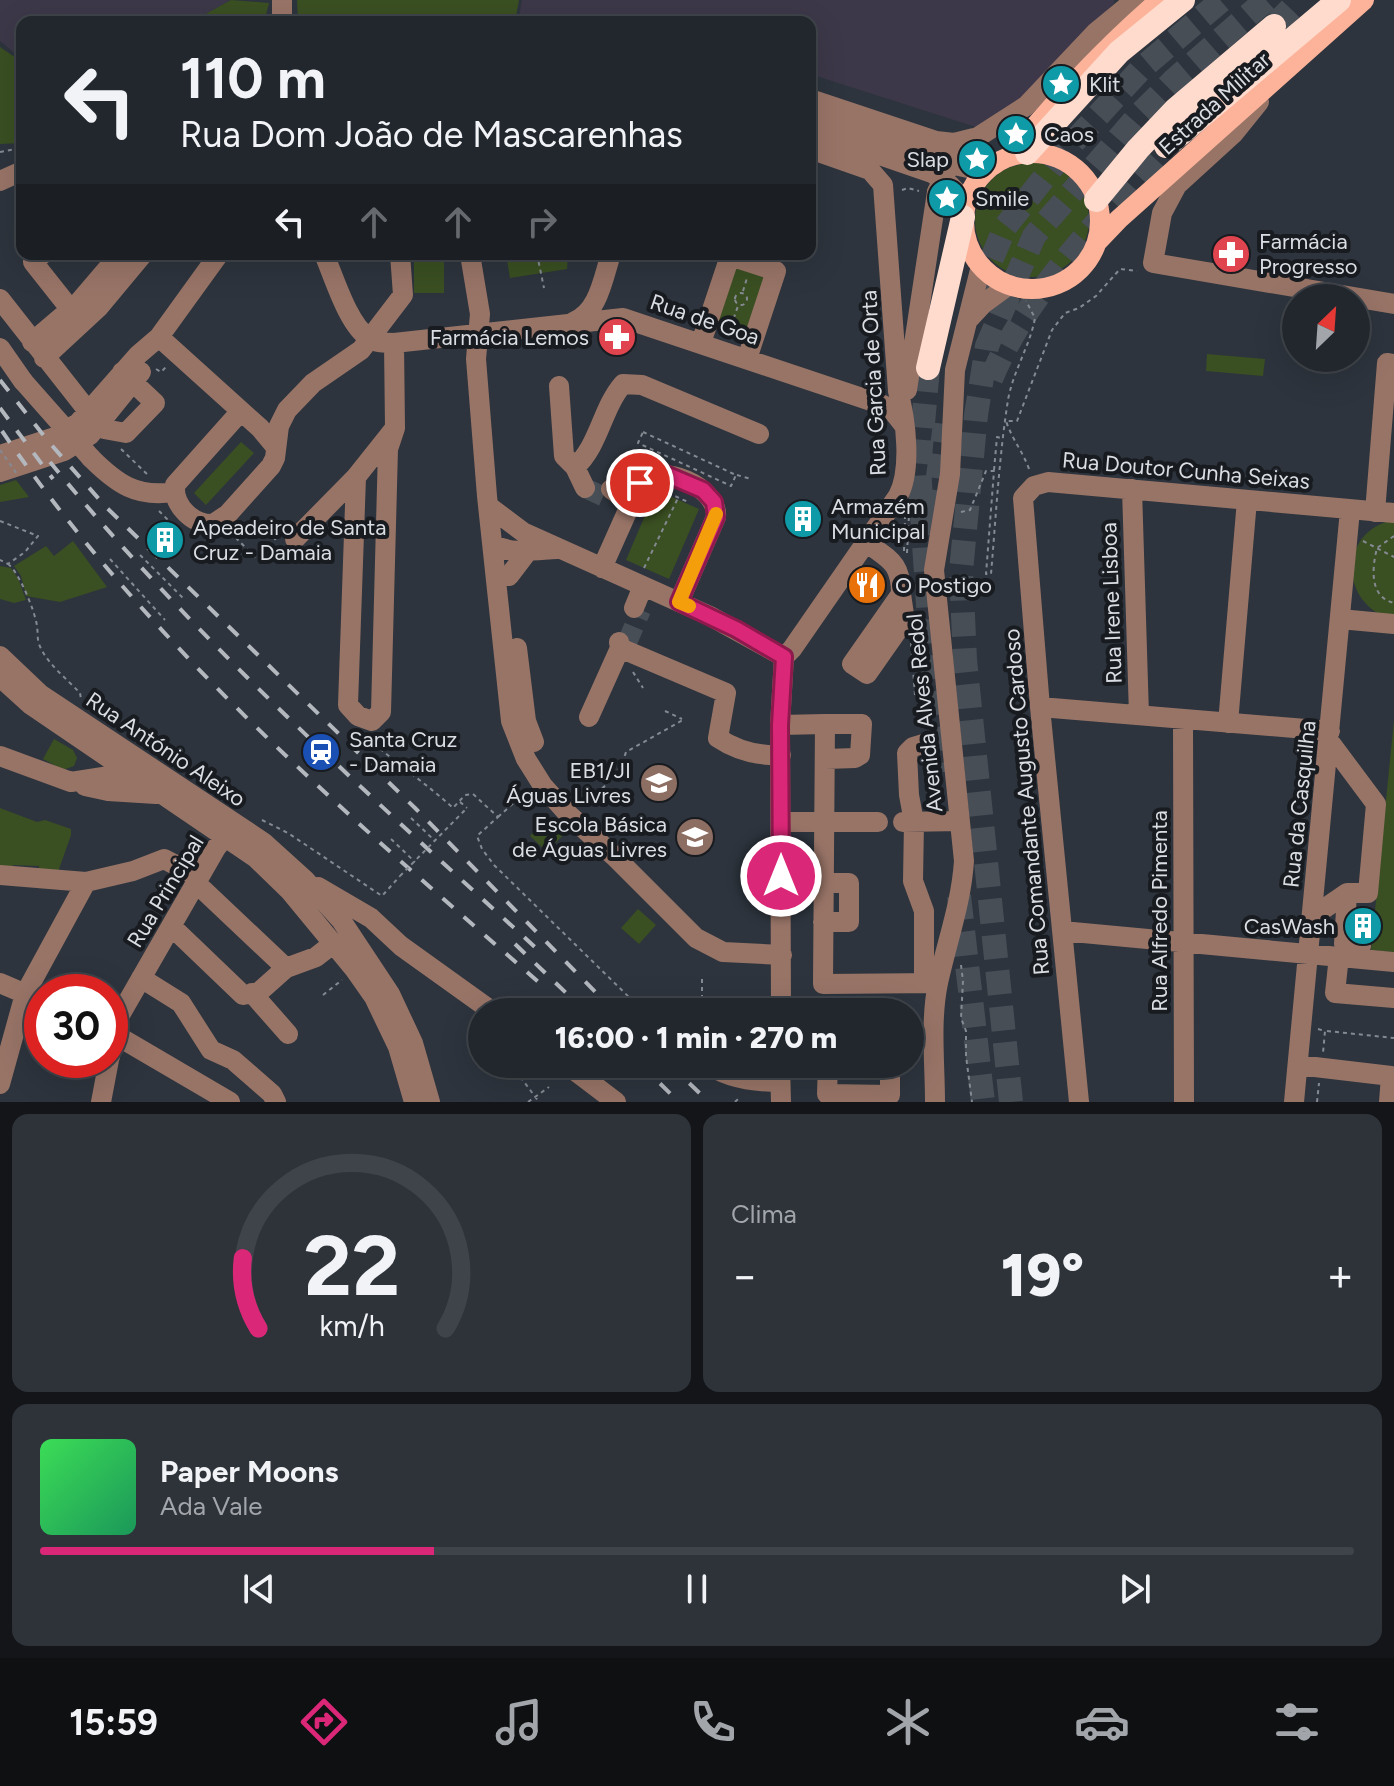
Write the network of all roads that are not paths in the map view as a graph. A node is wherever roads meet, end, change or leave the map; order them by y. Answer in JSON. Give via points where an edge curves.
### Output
{"nodes":[{"id":1,"x":1160,"y":0,"type":"edge"},
{"id":2,"x":1183,"y":0,"type":"edge"},
{"id":3,"x":1339,"y":0,"type":"edge"},
{"id":4,"x":1364,"y":0,"type":"edge"},
{"id":5,"x":1130,"y":2,"type":"edge"},
{"id":6,"x":1274,"y":26,"type":"tunnel mouth"},
{"id":7,"x":1273,"y":84,"type":"junction"},
{"id":8,"x":816,"y":101,"type":"edge"},
{"id":9,"x":816,"y":118,"type":"edge"},
{"id":10,"x":816,"y":133,"type":"edge"},
{"id":11,"x":978,"y":137,"type":"junction"},
{"id":12,"x":1166,"y":146,"type":"tunnel mouth"},
{"id":13,"x":816,"y":151,"type":"edge"},
{"id":14,"x":1010,"y":158,"type":"junction"},
{"id":15,"x":1096,"y":200,"type":"junction"},
{"id":16,"x":965,"y":210,"type":"junction"},
{"id":17,"x":1097,"y":242,"type":"junction"},
{"id":18,"x":36,"y":260,"type":"edge"},
{"id":19,"x":115,"y":260,"type":"edge"},
{"id":20,"x":138,"y":260,"type":"edge"},
{"id":21,"x":215,"y":260,"type":"edge"},
{"id":22,"x":327,"y":260,"type":"edge"},
{"id":23,"x":400,"y":260,"type":"edge"},
{"id":24,"x":471,"y":260,"type":"edge"},
{"id":25,"x":609,"y":260,"type":"edge"},
{"id":26,"x":729,"y":260,"type":"edge"},
{"id":27,"x":743,"y":260,"type":"edge"},
{"id":28,"x":981,"y":266,"type":"junction"},
{"id":29,"x":1009,"y":285,"type":"junction"},
{"id":30,"x":0,"y":299,"type":"edge"},
{"id":31,"x":1394,"y":304,"type":"edge"},
{"id":32,"x":71,"y":310,"type":"junction"},
{"id":33,"x":969,"y":319,"type":"junction"},
{"id":34,"x":573,"y":322,"type":"junction"},
{"id":35,"x":478,"y":334,"type":"junction"},
{"id":36,"x":159,"y":337,"type":"junction"},
{"id":37,"x":370,"y":339,"type":"junction"},
{"id":38,"x":394,"y":343,"type":"junction"},
{"id":39,"x":701,"y":343,"type":"junction"},
{"id":40,"x":0,"y":348,"type":"edge"},
{"id":41,"x":38,"y":350,"type":"junction"},
{"id":42,"x":747,"y":359,"type":"junction"},
{"id":43,"x":1391,"y":364,"type":"edge"},
{"id":44,"x":928,"y":368,"type":"tunnel mouth"},
{"id":45,"x":128,"y":377,"type":"junction"},
{"id":46,"x":559,"y":386,"type":"dead end"},
{"id":47,"x":241,"y":411,"type":"junction"},
{"id":48,"x":903,"y":417,"type":"junction"},
{"id":49,"x":93,"y":419,"type":"junction"},
{"id":50,"x":395,"y":428,"type":"junction"},
{"id":51,"x":759,"y":434,"type":"dead end"},
{"id":52,"x":275,"y":446,"type":"junction"},
{"id":53,"x":0,"y":453,"type":"edge"},
{"id":54,"x":9,"y":473,"type":"edge"},
{"id":55,"x":356,"y":477,"type":"junction"},
{"id":56,"x":1132,"y":489,"type":"junction"},
{"id":57,"x":174,"y":492,"type":"junction"},
{"id":58,"x":1028,"y":492,"type":"joint"},
{"id":59,"x":609,"y":494,"type":"tunnel mouth"},
{"id":60,"x":1247,"y":500,"type":"junction"},
{"id":61,"x":489,"y":502,"type":"junction"},
{"id":62,"x":631,"y":503,"type":"junction"},
{"id":63,"x":1350,"y":510,"type":"junction"},
{"id":64,"x":1384,"y":513,"type":"edge"},
{"id":65,"x":295,"y":539,"type":"road end"},
{"id":66,"x":526,"y":542,"type":"junction"},
{"id":67,"x":867,"y":543,"type":"junction"},
{"id":68,"x":499,"y":544,"type":"junction"},
{"id":69,"x":602,"y":568,"type":"junction"},
{"id":70,"x":509,"y":576,"type":"junction"},
{"id":71,"x":645,"y":583,"type":"junction"},
{"id":72,"x":901,"y":594,"type":"junction"},
{"id":73,"x":679,"y":602,"type":"junction"},
{"id":74,"x":638,"y":609,"type":"tunnel mouth"},
{"id":75,"x":1340,"y":619,"type":"junction"},
{"id":76,"x":1394,"y":624,"type":"edge"},
{"id":77,"x":0,"y":656,"type":"edge"},
{"id":78,"x":784,"y":657,"type":"junction"},
{"id":79,"x":0,"y":677,"type":"edge"},
{"id":80,"x":1040,"y":707,"type":"junction"},
{"id":81,"x":1139,"y":715,"type":"junction"},
{"id":82,"x":589,"y":717,"type":"dead end"},
{"id":83,"x":1183,"y":719,"type":"junction"},
{"id":84,"x":1228,"y":723,"type":"junction"},
{"id":85,"x":825,"y":724,"type":"junction"},
{"id":86,"x":780,"y":725,"type":"junction"},
{"id":87,"x":1330,"y":736,"type":"junction"},
{"id":88,"x":80,"y":737,"type":"junction"},
{"id":89,"x":923,"y":744,"type":"dead end"},
{"id":90,"x":781,"y":755,"type":"junction"},
{"id":91,"x":0,"y":756,"type":"edge"},
{"id":92,"x":826,"y":759,"type":"junction"},
{"id":93,"x":128,"y":773,"type":"junction"},
{"id":94,"x":71,"y":782,"type":"junction"},
{"id":95,"x":167,"y":786,"type":"junction"},
{"id":96,"x":959,"y":821,"type":"junction"},
{"id":97,"x":781,"y":822,"type":"junction"},
{"id":98,"x":824,"y":822,"type":"junction"},
{"id":99,"x":878,"y":822,"type":"dead end"},
{"id":100,"x":908,"y":822,"type":"junction"},
{"id":101,"x":225,"y":837,"type":"junction"},
{"id":102,"x":614,"y":856,"type":"junction"},
{"id":103,"x":1,"y":877,"type":"edge"},
{"id":104,"x":197,"y":880,"type":"junction"},
{"id":105,"x":86,"y":882,"type":"junction"},
{"id":106,"x":297,"y":885,"type":"junction"},
{"id":107,"x":1347,"y":893,"type":"junction"},
{"id":108,"x":1312,"y":917,"type":"junction"},
{"id":109,"x":341,"y":920,"type":"junction"},
{"id":110,"x":171,"y":926,"type":"junction"},
{"id":111,"x":1062,"y":931,"type":"junction"},
{"id":112,"x":1183,"y":942,"type":"junction"},
{"id":113,"x":334,"y":943,"type":"junction"},
{"id":114,"x":401,"y":946,"type":"junction"},
{"id":115,"x":1361,"y":946,"type":"dead end"},
{"id":116,"x":1308,"y":953,"type":"junction"},
{"id":117,"x":782,"y":955,"type":"junction"},
{"id":118,"x":1339,"y":956,"type":"junction"},
{"id":119,"x":1394,"y":962,"type":"edge"},
{"id":120,"x":286,"y":968,"type":"junction"},
{"id":121,"x":45,"y":974,"type":"edge"},
{"id":122,"x":141,"y":978,"type":"junction"},
{"id":123,"x":0,"y":983,"type":"edge"},
{"id":124,"x":931,"y":983,"type":"junction"},
{"id":125,"x":252,"y":993,"type":"junction"},
{"id":126,"x":24,"y":994,"type":"edge"},
{"id":127,"x":473,"y":998,"type":"edge"},
{"id":128,"x":781,"y":998,"type":"edge"},
{"id":129,"x":1394,"y":998,"type":"edge"},
{"id":130,"x":128,"y":1001,"type":"edge"},
{"id":131,"x":24,"y":1023,"type":"edge"},
{"id":132,"x":288,"y":1034,"type":"dead end"},
{"id":133,"x":128,"y":1037,"type":"edge"},
{"id":134,"x":1298,"y":1065,"type":"junction"},
{"id":135,"x":106,"y":1078,"type":"edge"},
{"id":136,"x":584,"y":1078,"type":"edge"},
{"id":137,"x":742,"y":1078,"type":"edge"},
{"id":138,"x":828,"y":1078,"type":"edge"},
{"id":139,"x":890,"y":1078,"type":"edge"},
{"id":140,"x":780,"y":1083,"type":"edge"},
{"id":141,"x":0,"y":1084,"type":"edge"},
{"id":142,"x":101,"y":1102,"type":"edge"},
{"id":143,"x":230,"y":1102,"type":"edge"},
{"id":144,"x":276,"y":1102,"type":"edge"},
{"id":145,"x":414,"y":1102,"type":"edge"},
{"id":146,"x":430,"y":1102,"type":"edge"},
{"id":147,"x":616,"y":1102,"type":"edge"},
{"id":148,"x":935,"y":1102,"type":"edge"},
{"id":149,"x":1079,"y":1102,"type":"edge"},
{"id":150,"x":1184,"y":1102,"type":"edge"},
{"id":151,"x":1294,"y":1102,"type":"edge"},
{"id":152,"x":1389,"y":1102,"type":"edge"}],
"edges":[{"from":1,"to":14,"type":"main road","via":[[1110,42]]},
{"from":2,"to":14,"type":"highway","via":[[1119,52]]},
{"from":3,"to":12,"type":"highway"},
{"from":4,"to":7,"type":"main road","name":"Estrada Militar"},
{"from":5,"to":11,"type":"street","via":[[1026,106]]},
{"from":6,"to":15,"type":"highway","via":[[1175,110]]},
{"from":7,"to":17,"type":"main road","name":"Estrada Militar"},
{"from":7,"to":31,"type":"street","via":[[1234,133],[1177,185],[1162,213],[1153,263]]},
{"from":8,"to":11,"type":"street","via":[[936,141]]},
{"from":9,"to":14,"type":"street","via":[[950,164],[977,168]]},
{"from":10,"to":16,"type":"street","via":[[932,173],[950,185]]},
{"from":11,"to":48,"type":"street","bridge":true,"via":[[957,156],[933,193]]},
{"from":13,"to":48,"type":"street","name":"Rua Garcia de Orta","via":[[870,170],[885,194]]},
{"from":14,"to":15,"type":"main road","via":[[1045,154],[1062,160],[1089,184]]},
{"from":14,"to":16,"type":"main road","via":[[972,187]]},
{"from":15,"to":17,"type":"main road"},
{"from":16,"to":28,"type":"main road","via":[[965,235]]},
{"from":16,"to":44,"type":"highway"},
{"from":17,"to":29,"type":"main road","via":[[1089,259],[1062,282],[1044,288]]},
{"from":18,"to":32,"type":"street"},
{"from":19,"to":32,"type":"street"},
{"from":20,"to":41,"type":"street","via":[[98,308]]},
{"from":21,"to":36,"type":"street"},
{"from":22,"to":37,"type":"street","via":[[352,319]]},
{"from":23,"to":37,"type":"street","via":[[403,295]]},
{"from":24,"to":35,"type":"street"},
{"from":25,"to":34,"type":"street","via":[[594,304]]},
{"from":26,"to":39,"type":"street"},
{"from":27,"to":42,"type":"street","via":[[776,271]]},
{"from":28,"to":29,"type":"main road"},
{"from":28,"to":33,"type":"street","name":"Avenida Alves Redol"},
{"from":29,"to":33,"type":"street"},
{"from":30,"to":41,"type":"street"},
{"from":32,"to":41,"type":"street"},
{"from":33,"to":96,"type":"street","name":"Avenida Alves Redol","via":[[955,370],[950,474],[934,570]]},
{"from":34,"to":35,"type":"street","name":"Rua de Goa"},
{"from":34,"to":39,"type":"street","name":"Rua de Goa","via":[[623,318]]},
{"from":35,"to":38,"type":"street","name":"Rua de Goa"},
{"from":35,"to":61,"type":"street"},
{"from":36,"to":45,"type":"street"},
{"from":36,"to":45,"type":"street","via":[[148,363]]},
{"from":36,"to":47,"type":"street"},
{"from":37,"to":38,"type":"street","name":"Rua de Goa"},
{"from":37,"to":52,"type":"street","via":[[287,410]]},
{"from":38,"to":50,"type":"street"},
{"from":39,"to":42,"type":"street","name":"Rua de Goa"},
{"from":40,"to":57,"type":"street","bridge":true,"via":[[103,470],[135,490]]},
{"from":41,"to":49,"type":"street"},
{"from":42,"to":48,"type":"street","name":"Rua de Goa","via":[[883,405]]},
{"from":43,"to":64,"type":"street"},
{"from":45,"to":49,"type":"street"},
{"from":45,"to":49,"type":"street","via":[[155,403],[126,433],[104,429]]},
{"from":46,"to":51,"type":"street","via":[[564,456],[582,479],[584,458],[611,398],[623,384],[642,385]]},
{"from":47,"to":52,"type":"street"},
{"from":47,"to":57,"type":"street","via":[[178,480]]},
{"from":48,"to":67,"type":"street","name":"Rua Garcia de Orta","via":[[903,485]]},
{"from":49,"to":53,"type":"street"},
{"from":49,"to":54,"type":"street","via":[[90,435],[73,447]]},
{"from":50,"to":55,"type":"street"},
{"from":50,"to":55,"type":"street","via":[[388,449],[381,712],[372,721],[348,705]]},
{"from":52,"to":57,"type":"street","via":[[271,466],[219,522],[195,521]]},
{"from":55,"to":65,"type":"street"},
{"from":56,"to":58,"type":"street","name":"Rua Doutor Cunha Seixas","via":[[1048,482]]},
{"from":56,"to":60,"type":"street","name":"Rua Doutor Cunha Seixas"},
{"from":56,"to":81,"type":"street","name":"Rua Irene Lisboa"},
{"from":58,"to":80,"type":"street","name":"Rua Comandante Augusto Cardoso"},
{"from":59,"to":62,"type":"street"},
{"from":60,"to":63,"type":"street","name":"Rua Doutor Cunha Seixas"},
{"from":60,"to":84,"type":"street"},
{"from":61,"to":66,"type":"street"},
{"from":61,"to":68,"type":"street"},
{"from":62,"to":69,"type":"street"},
{"from":62,"to":73,"type":"street","via":[[646,476],[663,473],[677,491],[710,495],[716,517]]},
{"from":63,"to":64,"type":"street","name":"Rua Doutor Cunha Seixas"},
{"from":63,"to":75,"type":"street","name":"Rua da Casquilha"},
{"from":66,"to":68,"type":"street"},
{"from":66,"to":69,"type":"street"},
{"from":66,"to":70,"type":"street"},
{"from":67,"to":72,"type":"street","name":"Avenida Alves Redol","via":[[895,565]]},
{"from":67,"to":78,"type":"street","name":"Rua Garcia de Orta"},
{"from":68,"to":70,"type":"street"},
{"from":68,"to":102,"type":"street","via":[[511,721],[543,786]]},
{"from":69,"to":71,"type":"street"},
{"from":70,"to":102,"type":"street","via":[[526,721],[547,769],[591,819]]},
{"from":71,"to":73,"type":"street"},
{"from":71,"to":74,"type":"street"},
{"from":72,"to":72,"type":"street","name":"Avenida Alves Redol","via":[[852,664],[867,674],[904,619]]},
{"from":73,"to":78,"type":"street"},
{"from":75,"to":76,"type":"street"},
{"from":75,"to":87,"type":"street","name":"Rua da Casquilha"},
{"from":77,"to":95,"type":"street","name":"Rua António Aleixo","via":[[40,694]]},
{"from":78,"to":86,"type":"street"},
{"from":79,"to":88,"type":"street","name":"Rua António Aleixo"},
{"from":80,"to":81,"type":"street"},
{"from":80,"to":111,"type":"street","name":"Rua Comandante Augusto Cardoso"},
{"from":81,"to":83,"type":"street"},
{"from":82,"to":90,"type":"street","via":[[621,645],[726,693],[718,738],[739,749]]},
{"from":83,"to":84,"type":"street"},
{"from":83,"to":112,"type":"street","name":"Rua Alfredo Pimenta"},
{"from":84,"to":87,"type":"street"},
{"from":85,"to":86,"type":"street"},
{"from":85,"to":92,"type":"street"},
{"from":85,"to":92,"type":"street","via":[[862,724],[862,750],[855,758]]},
{"from":86,"to":90,"type":"street"},
{"from":87,"to":107,"type":"street","via":[[1376,804],[1368,893]]},
{"from":87,"to":108,"type":"street","name":"Rua da Casquilha"},
{"from":88,"to":93,"type":"street","name":"Rua António Aleixo"},
{"from":88,"to":94,"type":"street","via":[[90,762],[87,771]]},
{"from":89,"to":100,"type":"street","via":[[907,753]]},
{"from":90,"to":97,"type":"street"},
{"from":91,"to":94,"type":"street"},
{"from":92,"to":98,"type":"street"},
{"from":93,"to":94,"type":"street"},
{"from":93,"to":95,"type":"street","name":"Rua António Aleixo"},
{"from":94,"to":95,"type":"street","via":[[108,791]]},
{"from":95,"to":101,"type":"street","name":"Rua António Aleixo"},
{"from":95,"to":106,"type":"street","name":"Rua António Aleixo","via":[[263,842]]},
{"from":96,"to":100,"type":"street"},
{"from":96,"to":124,"type":"street","name":"Avenida Alves Redol","via":[[962,894]]},
{"from":97,"to":98,"type":"street"},
{"from":97,"to":117,"type":"street"},
{"from":98,"to":99,"type":"street"},
{"from":98,"to":124,"type":"street","via":[[821,993]]},
{"from":100,"to":124,"type":"street"},
{"from":101,"to":104,"type":"street","name":"Rua Principal"},
{"from":101,"to":106,"type":"street","name":"Rua António Aleixo"},
{"from":102,"to":117,"type":"street","via":[[704,944],[723,952]]},
{"from":103,"to":105,"type":"street"},
{"from":104,"to":105,"type":"street","via":[[164,859]]},
{"from":104,"to":110,"type":"street","name":"Rua Principal"},
{"from":104,"to":120,"type":"street"},
{"from":105,"to":121,"type":"street"},
{"from":106,"to":109,"type":"street"},
{"from":106,"to":113,"type":"street"},
{"from":106,"to":114,"type":"street","via":[[363,913]]},
{"from":107,"to":108,"type":"street"},
{"from":107,"to":115,"type":"street","via":[[1344,944]]},
{"from":108,"to":116,"type":"street","name":"Rua da Casquilha"},
{"from":109,"to":114,"type":"street"},
{"from":109,"to":146,"type":"street","via":[[402,1018]]},
{"from":110,"to":122,"type":"street","name":"Rua Principal"},
{"from":110,"to":125,"type":"street","via":[[243,995]]},
{"from":111,"to":112,"type":"street"},
{"from":111,"to":149,"type":"street","name":"Rua Comandante Augusto Cardoso"},
{"from":112,"to":116,"type":"street"},
{"from":112,"to":150,"type":"street","name":"Rua Alfredo Pimenta"},
{"from":113,"to":120,"type":"street","via":[[316,957]]},
{"from":113,"to":145,"type":"street","via":[[374,997],[393,1034]]},
{"from":114,"to":127,"type":"street"},
{"from":116,"to":118,"type":"street"},
{"from":116,"to":134,"type":"street","name":"Rua da Casquilha"},
{"from":117,"to":128,"type":"street"},
{"from":118,"to":119,"type":"street"},
{"from":118,"to":129,"type":"street","via":[[1335,993]]},
{"from":120,"to":125,"type":"street"},
{"from":122,"to":130,"type":"street","name":"Rua Principal"},
{"from":122,"to":144,"type":"street","via":[[181,1003],[211,1050],[233,1060]]},
{"from":123,"to":126,"type":"street"},
{"from":124,"to":148,"type":"street","name":"Avenida Alves Redol"},
{"from":125,"to":132,"type":"street"},
{"from":131,"to":141,"type":"street"},
{"from":133,"to":143,"type":"street"},
{"from":134,"to":151,"type":"street","name":"Rua da Casquilha"},
{"from":134,"to":152,"type":"street","via":[[1391,1076]]},
{"from":135,"to":142,"type":"street","name":"Rua Principal"},
{"from":136,"to":147,"type":"street"},
{"from":137,"to":140,"type":"street"},
{"from":138,"to":139,"type":"street","via":[[827,1094],[890,1095]]}]}
